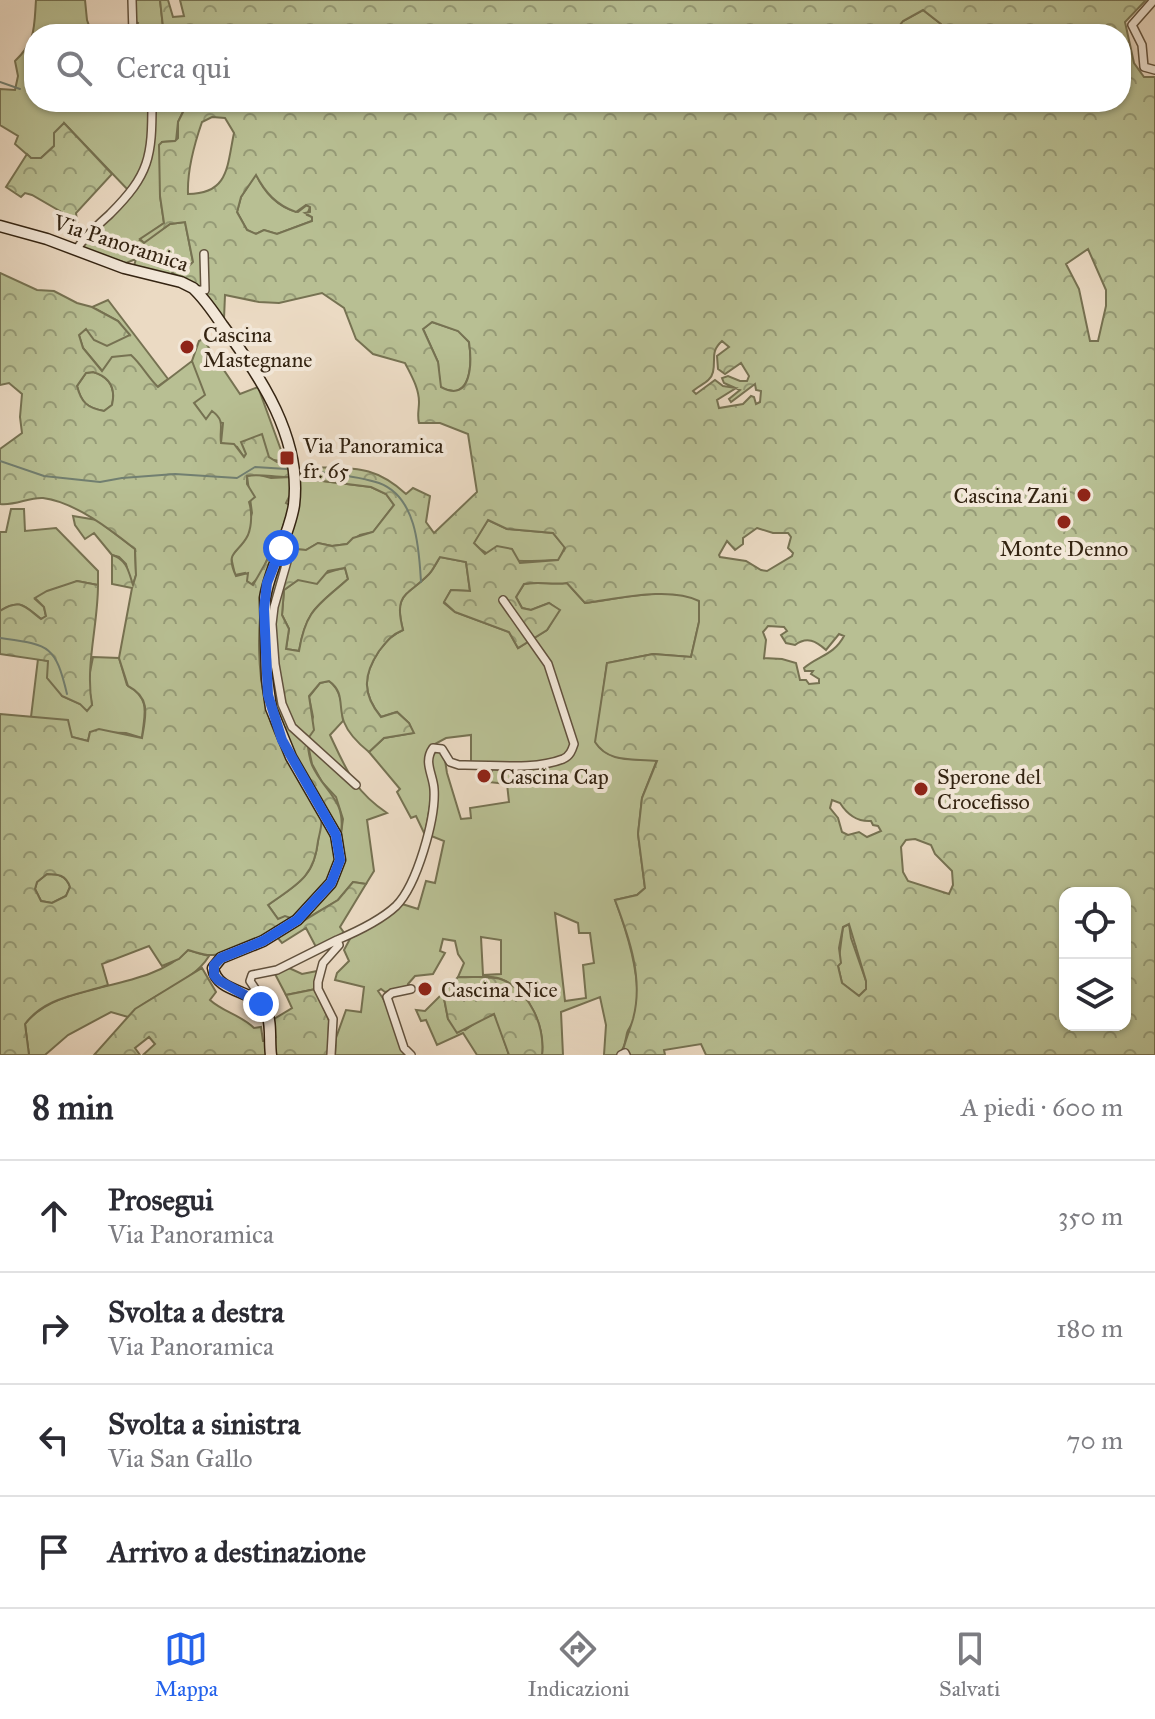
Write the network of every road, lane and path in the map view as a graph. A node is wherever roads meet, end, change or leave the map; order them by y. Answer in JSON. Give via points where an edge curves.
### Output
{"nodes":[{"id":1,"x":132,"y":0,"type":"edge"},
{"id":2,"x":1154,"y":0,"type":"edge"},
{"id":3,"x":133,"y":24,"type":"edge"},
{"id":4,"x":1155,"y":70,"type":"edge"},
{"id":5,"x":152,"y":112,"type":"edge"},
{"id":6,"x":0,"y":226,"type":"edge"},
{"id":7,"x":76,"y":250,"type":"junction"},
{"id":8,"x":204,"y":254,"type":"dead end"},
{"id":9,"x":195,"y":290,"type":"junction"},
{"id":10,"x":285,"y":537,"type":"junction"},
{"id":11,"x":503,"y":600,"type":"dead end"},
{"id":12,"x":356,"y":785,"type":"dead end"},
{"id":13,"x":337,"y":940,"type":"junction"},
{"id":14,"x":411,"y":989,"type":"dead end"},
{"id":15,"x":380,"y":990,"type":"dead end"},
{"id":16,"x":387,"y":997,"type":"junction"},
{"id":17,"x":261,"y":1004,"type":"junction"},
{"id":18,"x":271,"y":1055,"type":"edge"},
{"id":19,"x":331,"y":1055,"type":"edge"},
{"id":20,"x":411,"y":1055,"type":"edge"}],
"edges":[{"from":1,"to":3,"type":"street"},
{"from":2,"to":4,"type":"street","via":[[1132,25],[1142,45],[1144,67]]},
{"from":5,"to":7,"type":"street","via":[[152,137],[141,179]]},
{"from":6,"to":7,"type":"street","name":"Via Panoramica"},
{"from":7,"to":9,"type":"street","name":"Via Panoramica"},
{"from":8,"to":9,"type":"street","via":[[205,290]]},
{"from":9,"to":10,"type":"street","name":"Via Panoramica","via":[[251,364],[279,418],[295,474]]},
{"from":10,"to":12,"type":"street","name":"Via Panoramica","via":[[288,558],[272,624],[282,704],[292,727]]},
{"from":10,"to":17,"type":"street","name":"Via Panoramica","via":[[267,583],[264,609],[268,695],[282,740],[336,835],[340,860],[331,883],[297,920],[214,965],[218,980]]},
{"from":11,"to":13,"type":"street","via":[[548,664],[573,748],[564,759],[459,765],[442,749],[431,749],[427,759],[434,798],[413,881],[394,908]]},
{"from":13,"to":17,"type":"street","via":[[277,970],[252,975]]},
{"from":13,"to":19,"type":"street","via":[[318,982],[333,1019]]},
{"from":14,"to":16,"type":"street"},
{"from":15,"to":16,"type":"street"},
{"from":16,"to":20,"type":"street"},
{"from":17,"to":18,"type":"street","via":[[268,1016]]}]}
